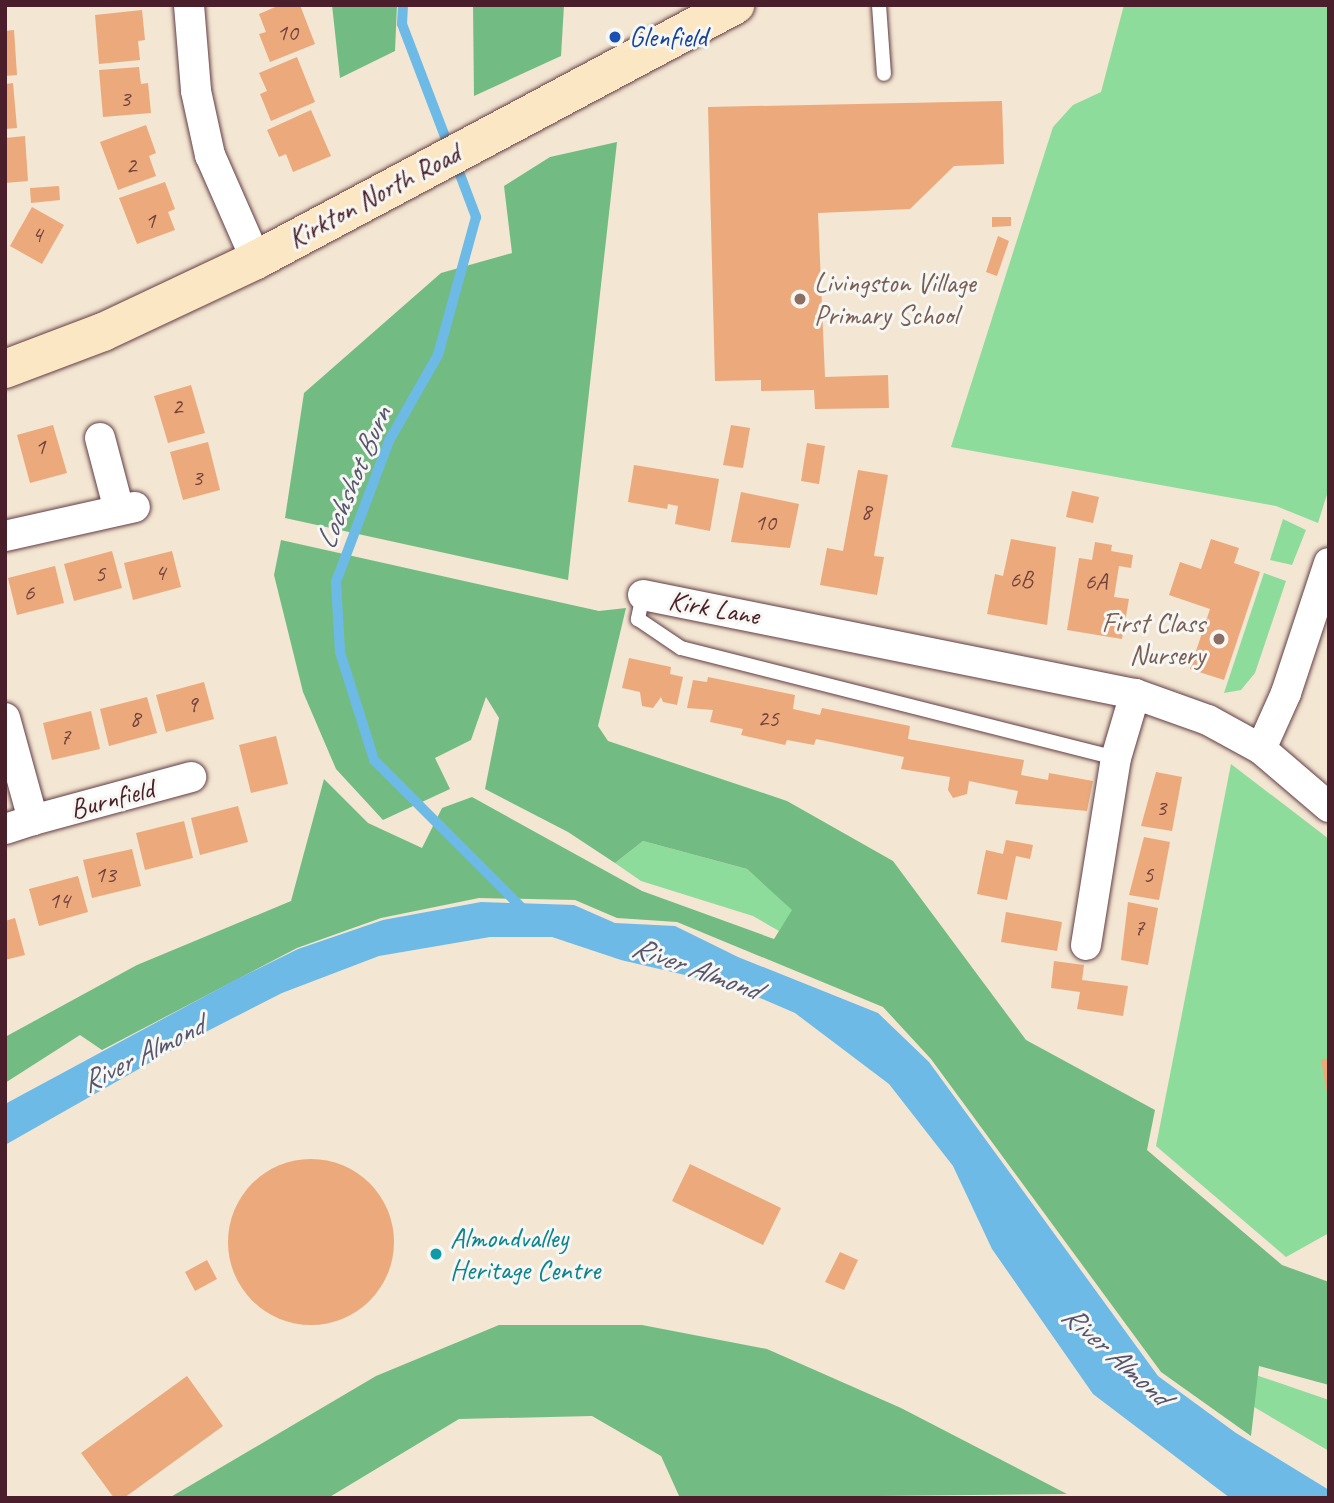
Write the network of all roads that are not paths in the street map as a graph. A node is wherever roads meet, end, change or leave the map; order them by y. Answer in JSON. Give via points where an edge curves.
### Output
{"nodes":[{"id":1,"x":189,"y":5,"type":"edge"},
{"id":2,"x":736,"y":5,"type":"edge"},
{"id":3,"x":879,"y":5,"type":"edge"},
{"id":4,"x":884,"y":74,"type":"dead end"},
{"id":5,"x":256,"y":260,"type":"junction"},
{"id":6,"x":5,"y":369,"type":"edge"},
{"id":7,"x":100,"y":438,"type":"dead end"},
{"id":8,"x":5,"y":536,"type":"edge"},
{"id":9,"x":1328,"y":566,"type":"edge"},
{"id":10,"x":643,"y":596,"type":"joint"},
{"id":11,"x":1135,"y":694,"type":"junction"},
{"id":12,"x":5,"y":718,"type":"edge"},
{"id":13,"x":1261,"y":749,"type":"junction"},
{"id":14,"x":1116,"y":758,"type":"junction"},
{"id":15,"x":191,"y":777,"type":"dead end"},
{"id":16,"x":1329,"y":807,"type":"edge"},
{"id":17,"x":19,"y":825,"type":"edge"},
{"id":18,"x":1086,"y":946,"type":"dead end"}],
"edges":[{"from":1,"to":5,"type":"street","via":[[196,91],[210,155],[239,230]]},
{"from":2,"to":5,"type":"main road","name":"Kirkton North Road"},
{"from":3,"to":4,"type":"lane"},
{"from":5,"to":6,"type":"main road","name":"Kirkton North Road","via":[[103,332]]},
{"from":7,"to":8,"type":"street","via":[[127,508]]},
{"from":9,"to":13,"type":"street","via":[[1286,693]]},
{"from":10,"to":11,"type":"street","name":"Kirk Lane","via":[[831,629]]},
{"from":10,"to":14,"type":"lane","name":"Kirk Lane","via":[[638,619],[681,648]]},
{"from":11,"to":13,"type":"street","name":"Kirk Lane","via":[[1208,720]]},
{"from":11,"to":14,"type":"street"},
{"from":12,"to":17,"type":"street","name":"Burnfield"},
{"from":13,"to":16,"type":"street","name":"Kirk Lane"},
{"from":14,"to":18,"type":"street"},
{"from":15,"to":17,"type":"street","name":"Burnfield"}]}
